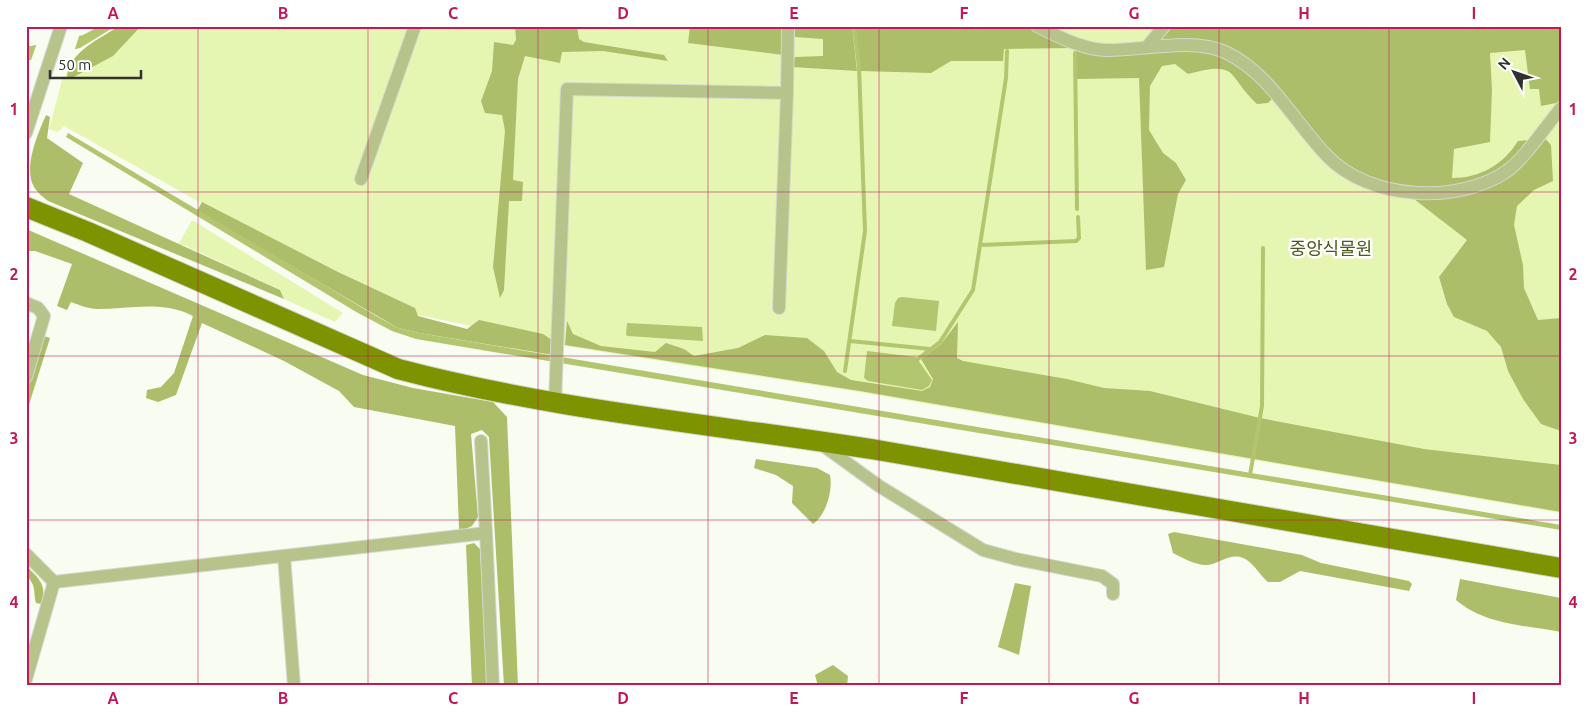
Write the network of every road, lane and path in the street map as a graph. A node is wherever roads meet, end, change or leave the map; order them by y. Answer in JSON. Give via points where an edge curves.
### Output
{"nodes":[{"id":1,"x":61,"y":26,"type":"edge"},
{"id":2,"x":415,"y":26,"type":"edge"},
{"id":3,"x":788,"y":26,"type":"edge"},
{"id":4,"x":1037,"y":26,"type":"edge"},
{"id":5,"x":1164,"y":26,"type":"edge"},
{"id":6,"x":1147,"y":47,"type":"junction"},
{"id":7,"x":787,"y":93,"type":"junction"},
{"id":8,"x":1561,"y":108,"type":"edge"},
{"id":9,"x":26,"y":133,"type":"edge"},
{"id":10,"x":361,"y":179,"type":"dead end"},
{"id":11,"x":26,"y":207,"type":"edge"},
{"id":12,"x":30,"y":305,"type":"edge"},
{"id":13,"x":779,"y":308,"type":"dead end"},
{"id":14,"x":26,"y":377,"type":"edge"},
{"id":15,"x":555,"y":402,"type":"junction"},
{"id":16,"x":481,"y":441,"type":"dead end"},
{"id":17,"x":817,"y":441,"type":"junction"},
{"id":18,"x":486,"y":534,"type":"junction"},
{"id":19,"x":26,"y":554,"type":"edge"},
{"id":20,"x":284,"y":556,"type":"junction"},
{"id":21,"x":1561,"y":568,"type":"edge"},
{"id":22,"x":54,"y":582,"type":"junction"},
{"id":23,"x":1113,"y":594,"type":"dead end"},
{"id":24,"x":26,"y":679,"type":"edge"},
{"id":25,"x":294,"y":686,"type":"edge"},
{"id":26,"x":493,"y":686,"type":"edge"}],
"edges":[{"from":1,"to":9,"type":"street"},
{"from":2,"to":10,"type":"street"},
{"from":3,"to":7,"type":"street"},
{"from":4,"to":6,"type":"street","via":[[1092,48]]},
{"from":5,"to":6,"type":"street"},
{"from":6,"to":8,"type":"street","via":[[1199,46],[1235,57],[1269,86],[1334,163],[1367,182],[1395,189],[1449,191],[1491,179],[1514,164]]},
{"from":7,"to":13,"type":"street"},
{"from":7,"to":15,"type":"street","via":[[567,88]]},
{"from":11,"to":15,"type":"main road","via":[[398,369],[450,383]]},
{"from":12,"to":14,"type":"street","via":[[44,316]]},
{"from":15,"to":17,"type":"main road"},
{"from":16,"to":18,"type":"street"},
{"from":17,"to":21,"type":"main road"},
{"from":17,"to":23,"type":"street","via":[[879,486],[983,550],[1102,576],[1113,584]]},
{"from":18,"to":20,"type":"street"},
{"from":18,"to":26,"type":"street"},
{"from":19,"to":22,"type":"street"},
{"from":20,"to":22,"type":"street"},
{"from":20,"to":25,"type":"street"},
{"from":22,"to":24,"type":"street"}]}
